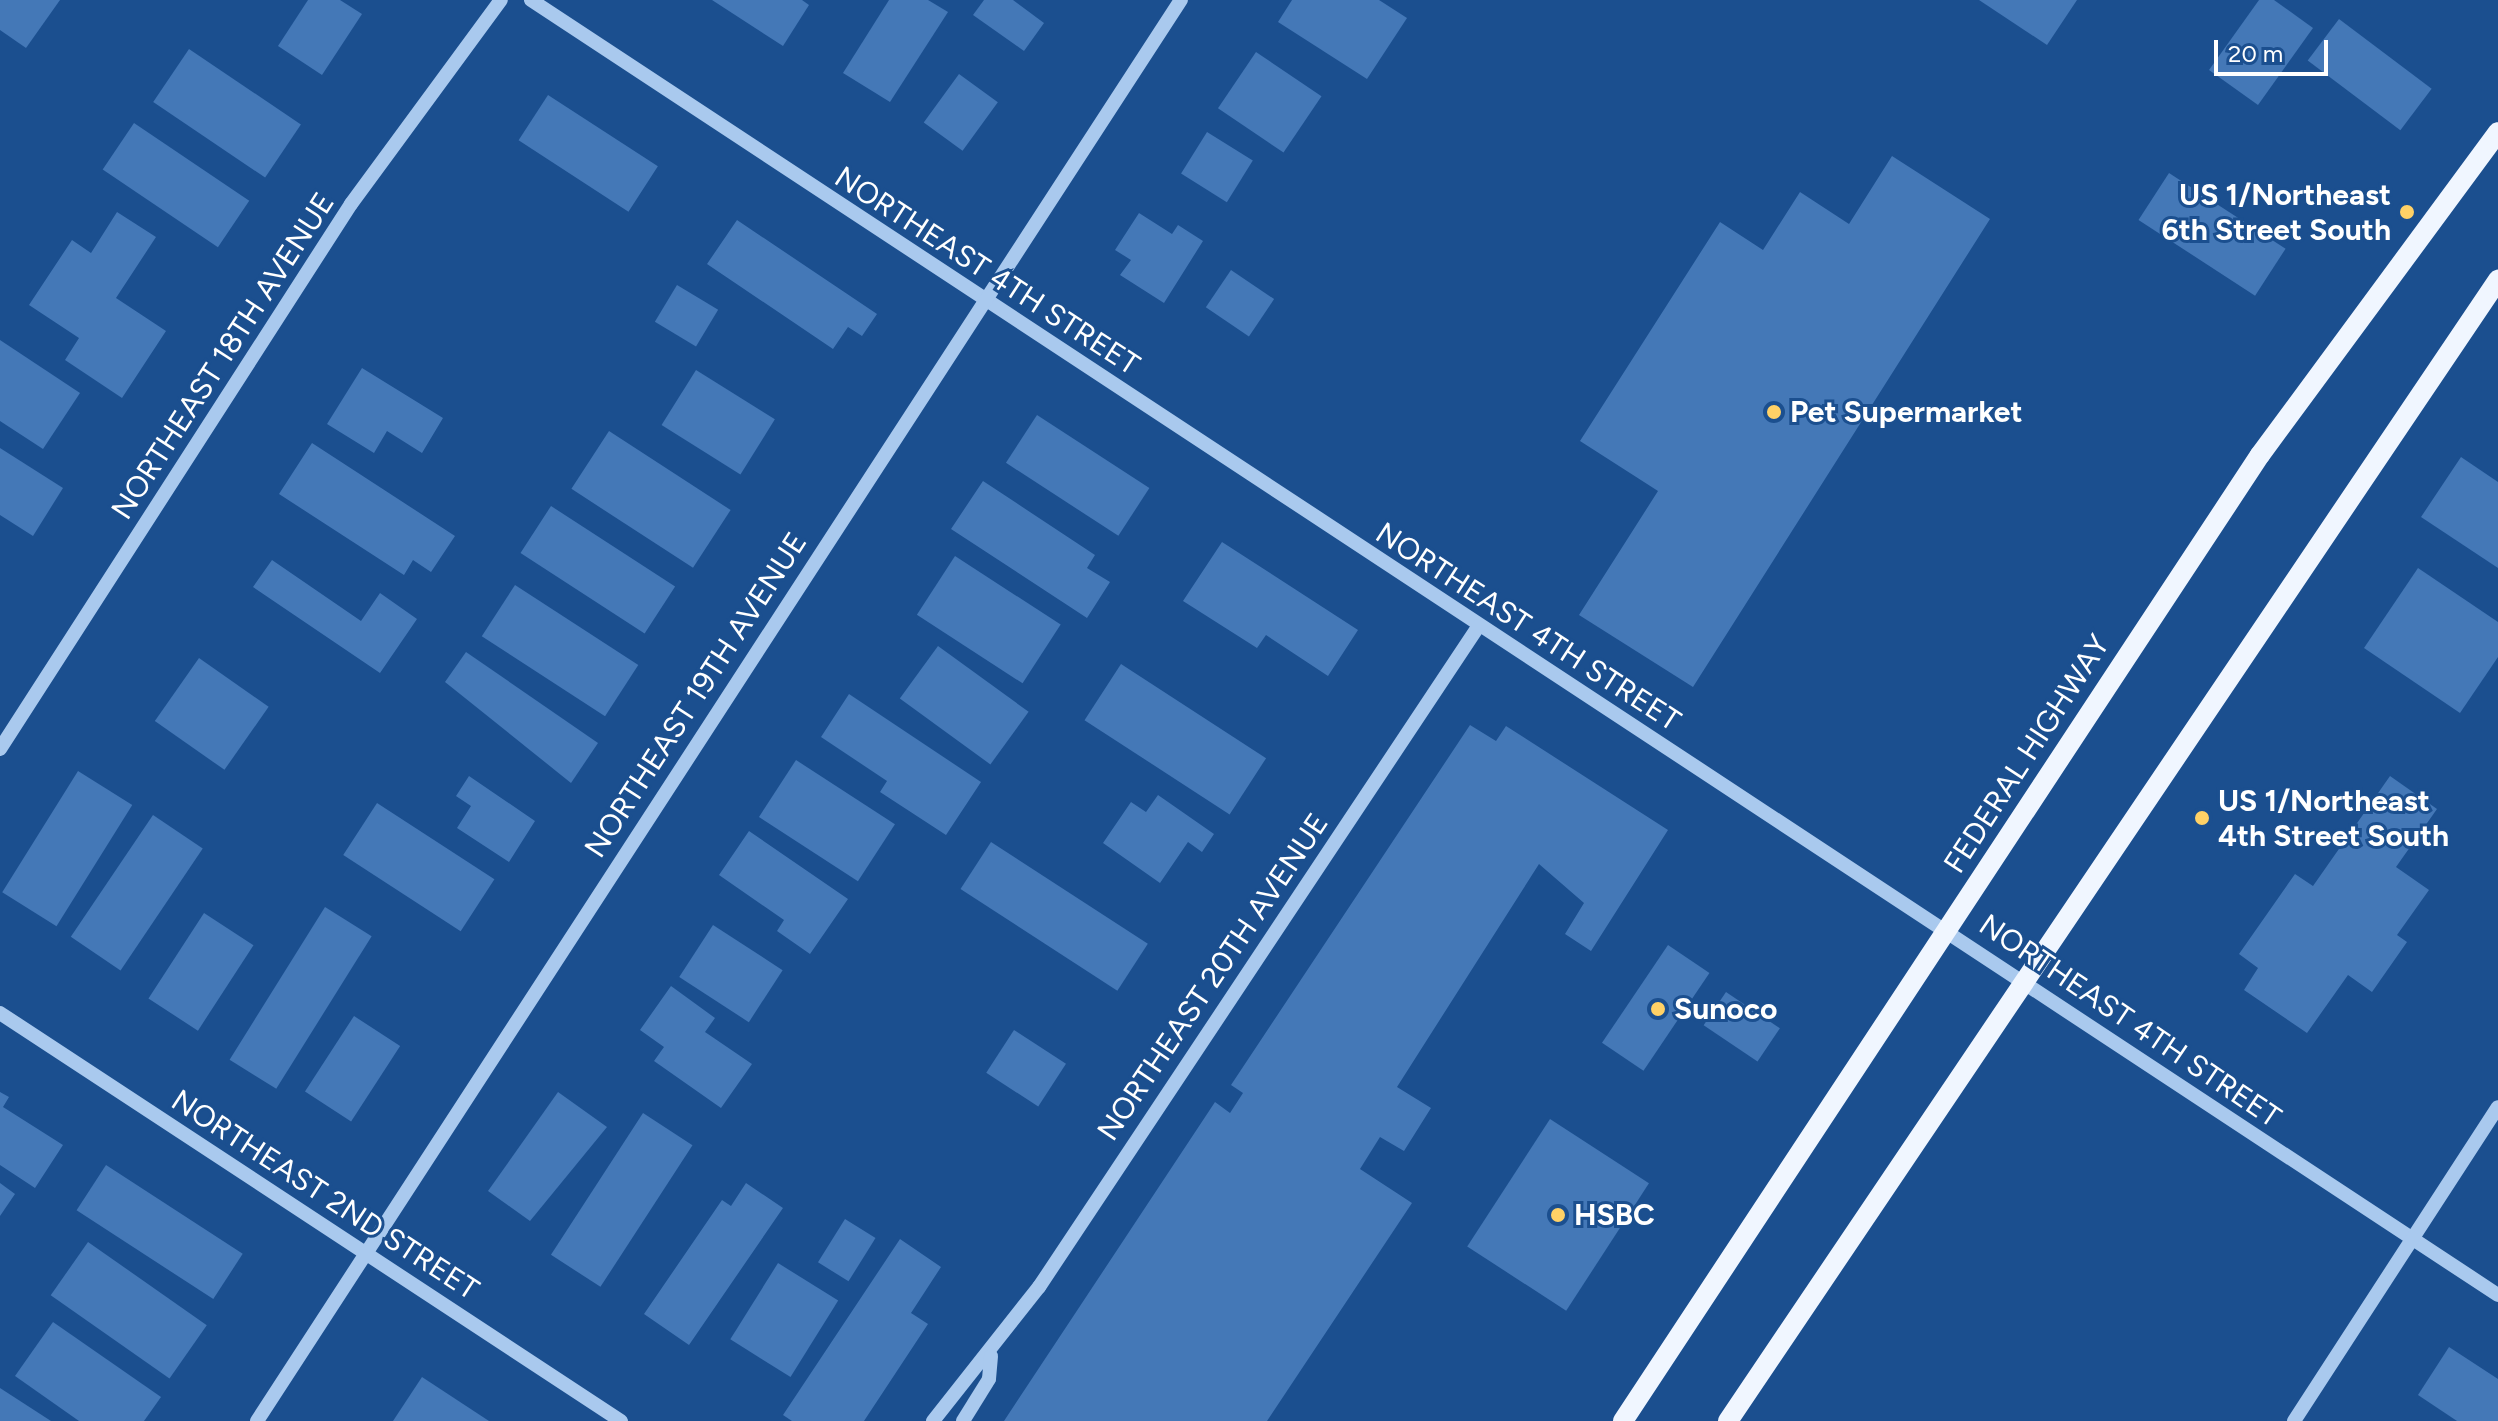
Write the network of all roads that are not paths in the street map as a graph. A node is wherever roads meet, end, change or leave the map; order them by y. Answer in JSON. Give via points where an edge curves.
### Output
{"nodes":[{"id":1,"x":501,"y":0,"type":"edge"},
{"id":2,"x":531,"y":0,"type":"edge"},
{"id":3,"x":1181,"y":0,"type":"edge"},
{"id":4,"x":2498,"y":132,"type":"edge"},
{"id":5,"x":2498,"y":280,"type":"edge"},
{"id":6,"x":985,"y":300,"type":"junction"},
{"id":7,"x":1478,"y":627,"type":"junction"},
{"id":8,"x":0,"y":749,"type":"edge"},
{"id":9,"x":1947,"y":931,"type":"junction"},
{"id":10,"x":2020,"y":980,"type":"junction"},
{"id":11,"x":0,"y":1013,"type":"edge"},
{"id":12,"x":2498,"y":1107,"type":"edge"},
{"id":13,"x":2412,"y":1240,"type":"junction"},
{"id":14,"x":364,"y":1253,"type":"junction"},
{"id":15,"x":2498,"y":1295,"type":"edge"},
{"id":16,"x":991,"y":1356,"type":"junction"},
{"id":17,"x":257,"y":1421,"type":"edge"},
{"id":18,"x":621,"y":1421,"type":"edge"},
{"id":19,"x":933,"y":1421,"type":"edge"},
{"id":20,"x":963,"y":1421,"type":"edge"},
{"id":21,"x":1623,"y":1421,"type":"edge"},
{"id":22,"x":1728,"y":1421,"type":"edge"},
{"id":23,"x":2294,"y":1421,"type":"edge"}],
"edges":[{"from":1,"to":8,"type":"street","name":"NORTHEAST 18TH AVENUE","via":[[351,204]]},
{"from":2,"to":6,"type":"street","name":"NORTHEAST 4TH STREET"},
{"from":3,"to":6,"type":"street","name":"NORTHEAST 19TH AVENUE"},
{"from":4,"to":9,"type":"main road","name":"FEDERAL HIGHWAY","via":[[2260,455]]},
{"from":5,"to":10,"type":"main road"},
{"from":6,"to":7,"type":"street","name":"NORTHEAST 4TH STREET"},
{"from":6,"to":14,"type":"street","name":"NORTHEAST 19TH AVENUE"},
{"from":7,"to":9,"type":"street","name":"NORTHEAST 4TH STREET"},
{"from":7,"to":16,"type":"street","name":"NORTHEAST 20TH AVENUE"},
{"from":9,"to":10,"type":"street","name":"NORTHEAST 4TH STREET"},
{"from":9,"to":21,"type":"main road","name":"FEDERAL HIGHWAY"},
{"from":10,"to":13,"type":"street","name":"NORTHEAST 4TH STREET"},
{"from":10,"to":22,"type":"main road"},
{"from":11,"to":14,"type":"street","name":"NORTHEAST 2ND STREET"},
{"from":12,"to":13,"type":"street"},
{"from":13,"to":15,"type":"street","name":"NORTHEAST 4TH STREET"},
{"from":13,"to":23,"type":"street"},
{"from":14,"to":17,"type":"street","name":"NORTHEAST 19TH AVENUE"},
{"from":14,"to":18,"type":"street","name":"NORTHEAST 2ND STREET"},
{"from":16,"to":19,"type":"street","name":"NORTHEAST 20TH AVENUE","via":[[969,1367]]},
{"from":16,"to":20,"type":"street","name":"NORTHEAST 20TH AVENUE","via":[[989,1379]]}]}
